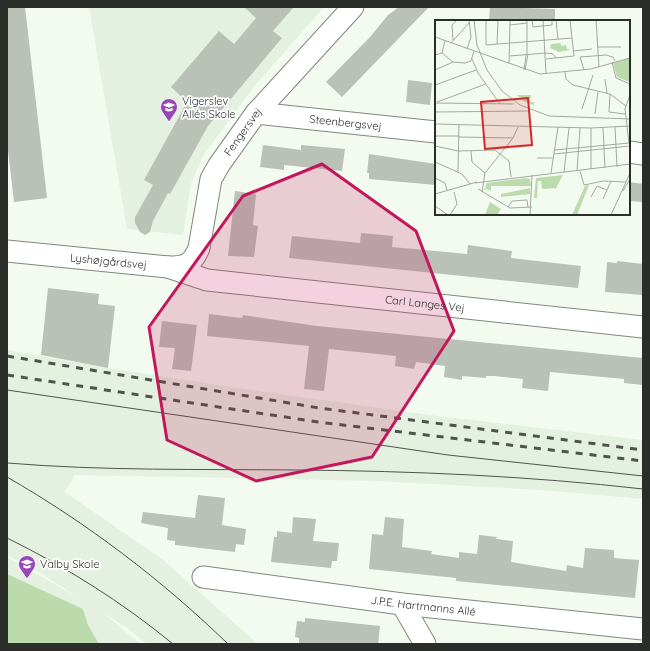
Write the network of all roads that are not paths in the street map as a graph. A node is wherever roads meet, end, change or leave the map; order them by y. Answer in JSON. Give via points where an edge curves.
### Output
{"nodes":[{"id":1,"x":353,"y":7,"type":"edge"},
{"id":2,"x":256,"y":113,"type":"junction"},
{"id":3,"x":435,"y":132,"type":"edge"},
{"id":4,"x":630,"y":152,"type":"edge"},
{"id":5,"x":643,"y":154,"type":"edge"},
{"id":6,"x":7,"y":251,"type":"edge"},
{"id":7,"x":168,"y":267,"type":"junction"},
{"id":8,"x":208,"y":280,"type":"joint"},
{"id":9,"x":643,"y":327,"type":"edge"},
{"id":10,"x":203,"y":577,"type":"dead end"},
{"id":11,"x":402,"y":604,"type":"junction"},
{"id":12,"x":643,"y":629,"type":"edge"},
{"id":13,"x":425,"y":644,"type":"edge"}],
"edges":[{"from":1,"to":2,"type":"street","name":"Fengersvej"},
{"from":2,"to":3,"type":"street","name":"Steenbergsvej"},
{"from":2,"to":7,"type":"street","name":"Fengersvej","via":[[211,179],[195,259],[184,267]]},
{"from":4,"to":5,"type":"street"},
{"from":6,"to":7,"type":"street","name":"Lyshøjgårdsvej"},
{"from":7,"to":8,"type":"street","name":"Lyshøjgårdsvej"},
{"from":8,"to":9,"type":"street","name":"Carl Langes Vej"},
{"from":10,"to":11,"type":"street","name":"J.P.E. Hartmanns Allé"},
{"from":11,"to":12,"type":"street","name":"J.P.E. Hartmanns Allé"},
{"from":11,"to":13,"type":"street"}]}
